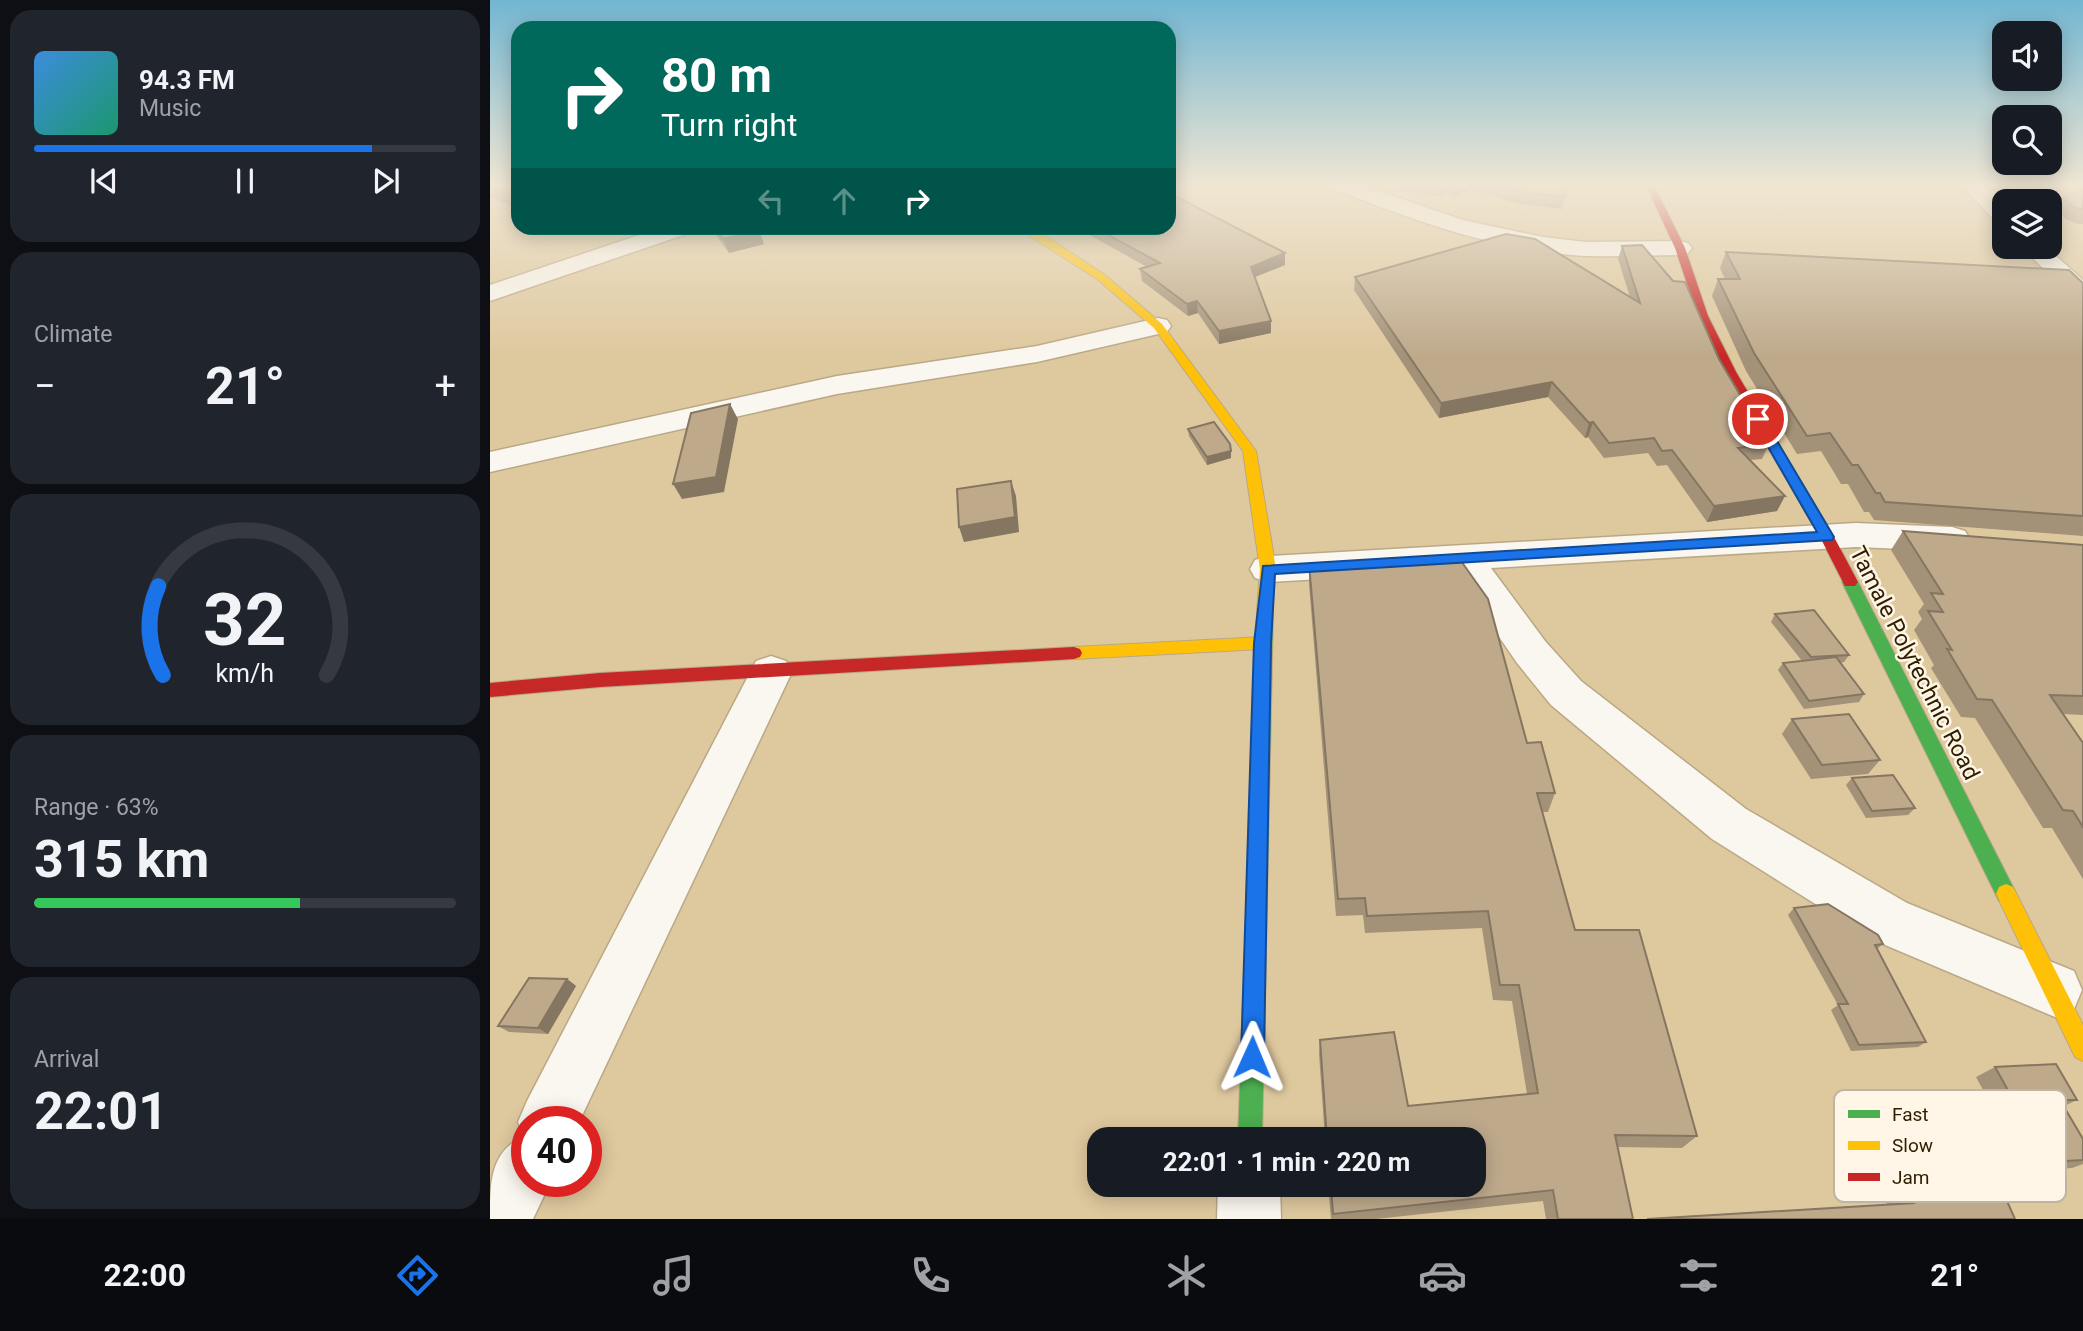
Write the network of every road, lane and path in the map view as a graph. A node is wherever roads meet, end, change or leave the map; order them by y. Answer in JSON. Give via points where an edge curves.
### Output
{"nodes":[{"id":1,"x":640,"y":242,"type":"edge"},
{"id":2,"x":1048,"y":242,"type":"edge"},
{"id":3,"x":1537,"y":242,"type":"edge"},
{"id":4,"x":1677,"y":242,"type":"edge"},
{"id":5,"x":1680,"y":248,"type":"junction"},
{"id":6,"x":2062,"y":253,"type":"edge"},
{"id":7,"x":2073,"y":255,"type":"dead end"},
{"id":8,"x":2047,"y":259,"type":"edge"},
{"id":9,"x":490,"y":293,"type":"edge"},
{"id":10,"x":2083,"y":293,"type":"edge"},
{"id":11,"x":1158,"y":326,"type":"junction"},
{"id":12,"x":490,"y":462,"type":"edge"},
{"id":13,"x":1826,"y":537,"type":"junction"},
{"id":14,"x":1979,"y":541,"type":"edge"},
{"id":15,"x":1465,"y":559,"type":"junction"},
{"id":16,"x":1268,"y":569,"type":"junction"},
{"id":17,"x":1262,"y":643,"type":"junction"},
{"id":18,"x":771,"y":672,"type":"junction"},
{"id":19,"x":490,"y":690,"type":"edge"},
{"id":20,"x":2055,"y":990,"type":"junction"},
{"id":21,"x":2083,"y":1049,"type":"edge"},
{"id":22,"x":556,"y":1106,"type":"edge"},
{"id":23,"x":1251,"y":1127,"type":"edge"},
{"id":24,"x":511,"y":1197,"type":"edge"},
{"id":25,"x":1249,"y":1197,"type":"edge"},
{"id":26,"x":500,"y":1219,"type":"edge"},
{"id":27,"x":1249,"y":1219,"type":"edge"}],
"edges":[{"from":1,"to":9,"type":"street"},
{"from":2,"to":11,"type":"street","via":[[1101,277]]},
{"from":3,"to":5,"type":"street","via":[[1573,247]]},
{"from":4,"to":5,"type":"street","name":"Tamale Polytechnic Road"},
{"from":5,"to":13,"type":"street","name":"Tamale Polytechnic Road","via":[[1703,316],[1731,372]]},
{"from":6,"to":7,"type":"street"},
{"from":8,"to":10,"type":"street"},
{"from":11,"to":12,"type":"street","via":[[1037,354],[837,385]]},
{"from":11,"to":16,"type":"street","via":[[1249,451]]},
{"from":13,"to":14,"type":"street","via":[[1901,535]]},
{"from":13,"to":15,"type":"street"},
{"from":13,"to":20,"type":"street","name":"Tamale Polytechnic Road"},
{"from":15,"to":16,"type":"street"},
{"from":15,"to":20,"type":"street","via":[[1566,693],[1729,824],[1889,921]]},
{"from":16,"to":17,"type":"street"},
{"from":17,"to":18,"type":"street"},
{"from":17,"to":23,"type":"street"},
{"from":18,"to":19,"type":"street"},
{"from":18,"to":22,"type":"street"},
{"from":20,"to":21,"type":"street","name":"Tamale Polytechnic Road"},
{"from":24,"to":26,"type":"street"},
{"from":25,"to":27,"type":"street"}]}
